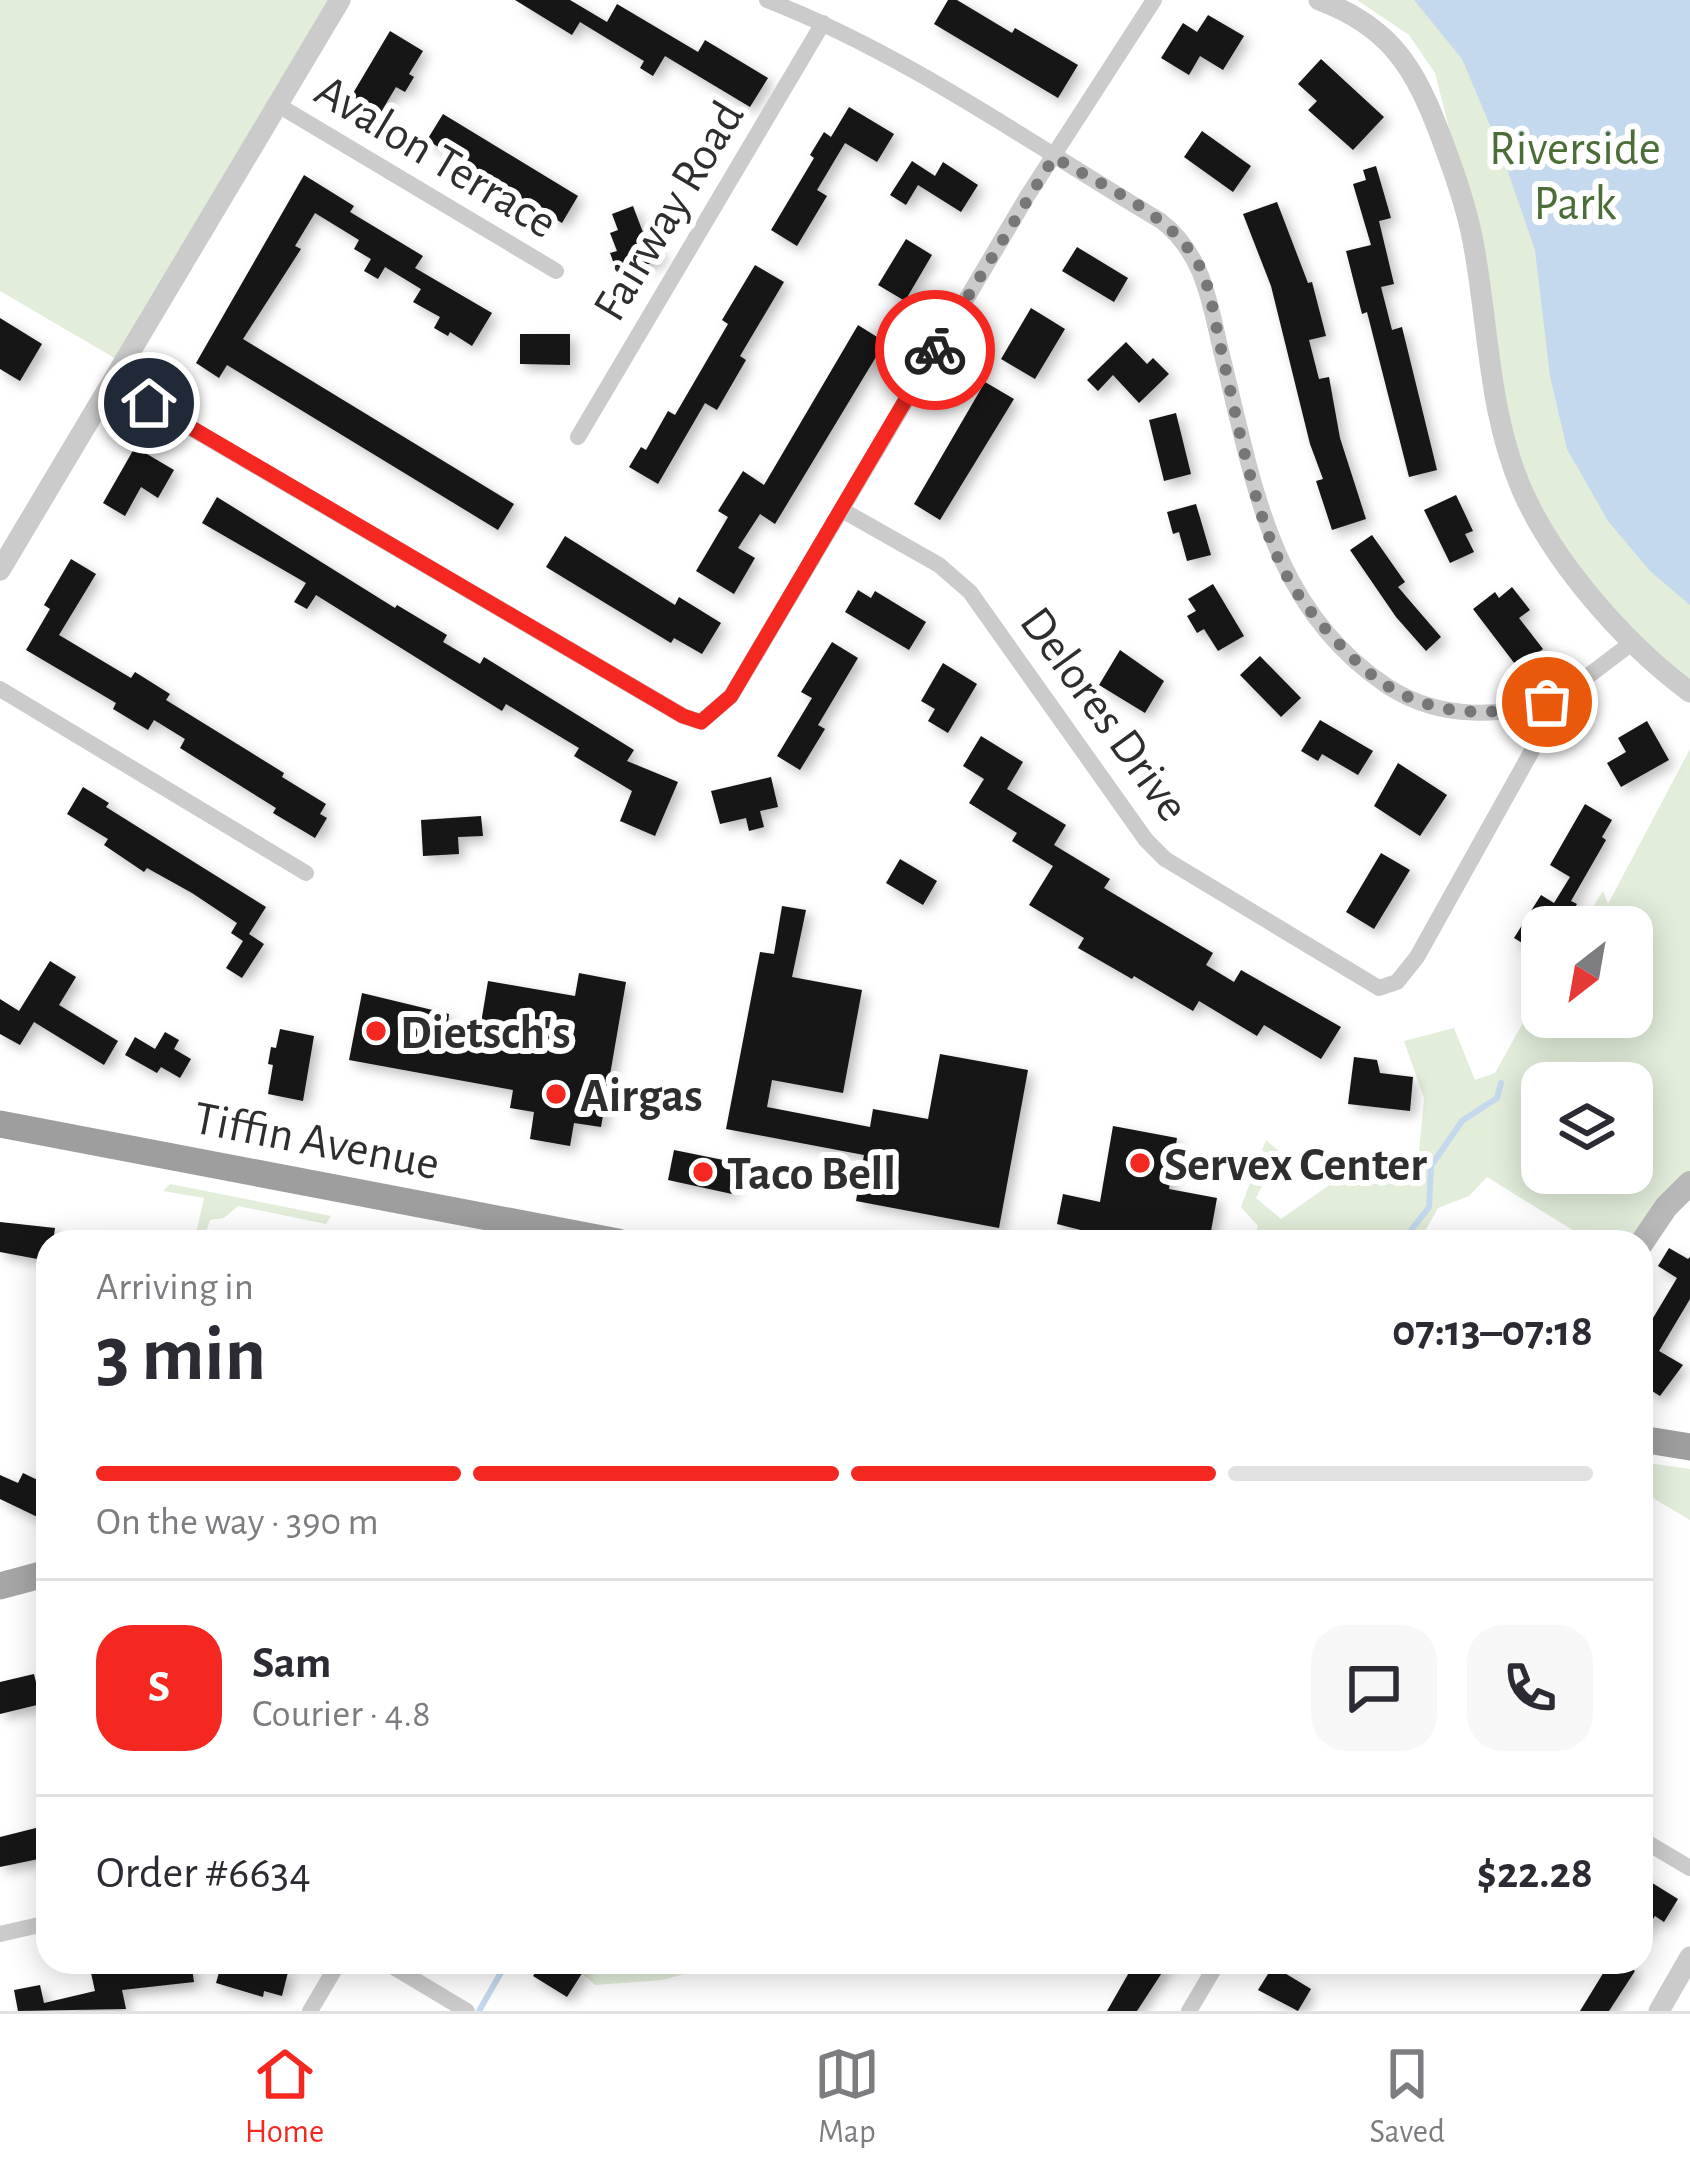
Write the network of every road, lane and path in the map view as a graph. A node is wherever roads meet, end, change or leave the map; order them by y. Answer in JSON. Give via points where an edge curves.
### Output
{"nodes":[{"id":1,"x":340,"y":0,"type":"edge"},
{"id":2,"x":766,"y":0,"type":"edge"},
{"id":3,"x":1154,"y":0,"type":"edge"},
{"id":4,"x":1319,"y":0,"type":"edge"},
{"id":5,"x":823,"y":23,"type":"junction"},
{"id":6,"x":278,"y":105,"type":"junction"},
{"id":7,"x":1054,"y":157,"type":"junction"},
{"id":8,"x":556,"y":271,"type":"dead end"},
{"id":9,"x":112,"y":382,"type":"junction"},
{"id":10,"x":578,"y":437,"type":"dead end"},
{"id":11,"x":842,"y":510,"type":"junction"},
{"id":12,"x":0,"y":570,"type":"edge"},
{"id":13,"x":1634,"y":642,"type":"junction"},
{"id":14,"x":0,"y":689,"type":"edge"},
{"id":15,"x":1690,"y":692,"type":"edge"},
{"id":16,"x":1563,"y":695,"type":"junction"},
{"id":17,"x":306,"y":873,"type":"dead end"},
{"id":18,"x":0,"y":1124,"type":"edge"},
{"id":19,"x":1690,"y":1183,"type":"edge"},
{"id":20,"x":555,"y":1230,"type":"edge"},
{"id":21,"x":1650,"y":1230,"type":"edge"},
{"id":22,"x":1653,"y":1441,"type":"edge"},
{"id":23,"x":1690,"y":1447,"type":"edge"},
{"id":24,"x":36,"y":1576,"type":"edge"},
{"id":25,"x":0,"y":1586,"type":"edge"},
{"id":26,"x":1653,"y":1846,"type":"edge"},
{"id":27,"x":1690,"y":1868,"type":"edge"},
{"id":28,"x":36,"y":1926,"type":"edge"},
{"id":29,"x":0,"y":1934,"type":"edge"},
{"id":30,"x":1690,"y":1958,"type":"edge"},
{"id":31,"x":332,"y":1974,"type":"edge"},
{"id":32,"x":405,"y":1974,"type":"edge"},
{"id":33,"x":1211,"y":1974,"type":"edge"},
{"id":34,"x":462,"y":2008,"type":"edge"},
{"id":35,"x":310,"y":2011,"type":"edge"},
{"id":36,"x":1189,"y":2011,"type":"edge"},
{"id":37,"x":1659,"y":2011,"type":"edge"}],
"edges":[{"from":1,"to":6,"type":"street"},
{"from":2,"to":5,"type":"street"},
{"from":3,"to":7,"type":"street"},
{"from":4,"to":13,"type":"street","via":[[1374,28],[1415,74],[1468,215],[1499,421],[1521,488],[1575,574]]},
{"from":5,"to":7,"type":"street"},
{"from":5,"to":10,"type":"street","name":"Fairway Road"},
{"from":6,"to":8,"type":"street","name":"Avalon Terrace"},
{"from":6,"to":9,"type":"street"},
{"from":7,"to":11,"type":"street"},
{"from":7,"to":16,"type":"street","via":[[1161,221],[1197,261],[1268,532],[1291,583],[1334,639],[1374,677],[1436,709],[1505,710]]},
{"from":9,"to":11,"type":"street","via":[[696,722],[731,696]]},
{"from":9,"to":12,"type":"street"},
{"from":11,"to":16,"type":"street","name":"Delores Drive","via":[[940,565],[970,592],[1165,860],[1379,988],[1397,982],[1417,957]]},
{"from":13,"to":15,"type":"street"},
{"from":13,"to":16,"type":"street"},
{"from":14,"to":17,"type":"street"},
{"from":18,"to":20,"type":"highway","name":"Tiffin Avenue"},
{"from":19,"to":21,"type":"main road"},
{"from":22,"to":23,"type":"highway"},
{"from":24,"to":25,"type":"main road"},
{"from":26,"to":27,"type":"street"},
{"from":28,"to":29,"type":"street"},
{"from":30,"to":37,"type":"street"},
{"from":31,"to":35,"type":"street"},
{"from":32,"to":34,"type":"street"},
{"from":33,"to":36,"type":"street"}]}
